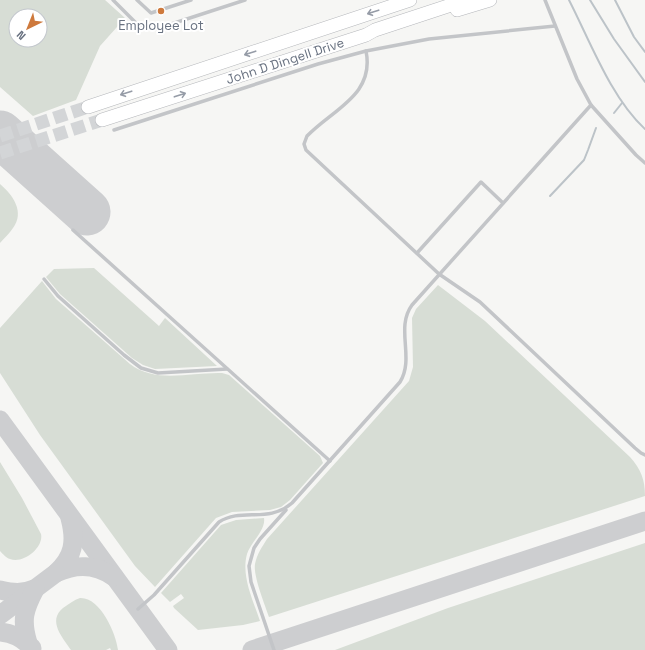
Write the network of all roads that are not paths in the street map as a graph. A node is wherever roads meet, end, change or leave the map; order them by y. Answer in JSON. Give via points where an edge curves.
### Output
{"nodes":[{"id":1,"x":113,"y":0,"type":"edge"},
{"id":2,"x":137,"y":0,"type":"edge"},
{"id":3,"x":191,"y":0,"type":"edge"},
{"id":4,"x":245,"y":0,"type":"edge"},
{"id":5,"x":410,"y":0,"type":"edge"},
{"id":6,"x":466,"y":0,"type":"edge"},
{"id":7,"x":490,"y":0,"type":"edge"},
{"id":8,"x":545,"y":0,"type":"edge"},
{"id":9,"x":555,"y":26,"type":"junction"},
{"id":10,"x":366,"y":34,"type":"junction"},
{"id":11,"x":366,"y":51,"type":"junction"},
{"id":12,"x":591,"y":105,"type":"junction"},
{"id":13,"x":88,"y":106,"type":"tunnel mouth"},
{"id":14,"x":102,"y":120,"type":"tunnel mouth"},
{"id":15,"x":114,"y":130,"type":"dead end"},
{"id":16,"x":645,"y":163,"type":"edge"},
{"id":17,"x":503,"y":203,"type":"junction"},
{"id":18,"x":73,"y":230,"type":"dead end"},
{"id":19,"x":417,"y":253,"type":"junction"},
{"id":20,"x":439,"y":274,"type":"junction"},
{"id":21,"x":44,"y":279,"type":"dead end"},
{"id":22,"x":227,"y":369,"type":"junction"},
{"id":23,"x":645,"y":454,"type":"edge"},
{"id":24,"x":330,"y":461,"type":"junction"},
{"id":25,"x":292,"y":503,"type":"junction"},
{"id":26,"x":138,"y":609,"type":"dead end"},
{"id":27,"x":274,"y":650,"type":"edge"}],
"edges":[{"from":1,"to":4,"type":"lane","via":[[138,25],[150,30]]},
{"from":2,"to":3,"type":"lane","via":[[151,13]]},
{"from":5,"to":13,"type":"highway","name":"John D Dingell Drive","one_way":true},
{"from":6,"to":10,"type":"highway","name":"John D Dingell Drive"},
{"from":7,"to":10,"type":"highway","via":[[376,34]]},
{"from":8,"to":9,"type":"lane"},
{"from":9,"to":11,"type":"lane","via":[[429,39]]},
{"from":9,"to":12,"type":"lane"},
{"from":14,"to":10,"type":"highway","name":"John D Dingell Drive","one_way":true},
{"from":11,"to":15,"type":"lane"},
{"from":11,"to":19,"type":"lane","via":[[368,66],[358,92],[311,132],[304,144],[309,154]]},
{"from":12,"to":16,"type":"lane"},
{"from":12,"to":17,"type":"lane"},
{"from":17,"to":19,"type":"lane","via":[[481,182]]},
{"from":17,"to":20,"type":"lane"},
{"from":18,"to":22,"type":"lane"},
{"from":19,"to":20,"type":"lane"},
{"from":20,"to":23,"type":"lane","via":[[480,302],[635,448]]},
{"from":20,"to":24,"type":"lane","via":[[405,317],[407,362],[403,376]]},
{"from":21,"to":22,"type":"lane","via":[[58,296],[141,368],[158,373]]},
{"from":22,"to":24,"type":"lane"},
{"from":24,"to":25,"type":"lane"},
{"from":25,"to":26,"type":"lane","via":[[273,514],[223,519],[154,595]]},
{"from":25,"to":27,"type":"lane","via":[[260,539],[254,548],[249,566],[251,582]]}]}
